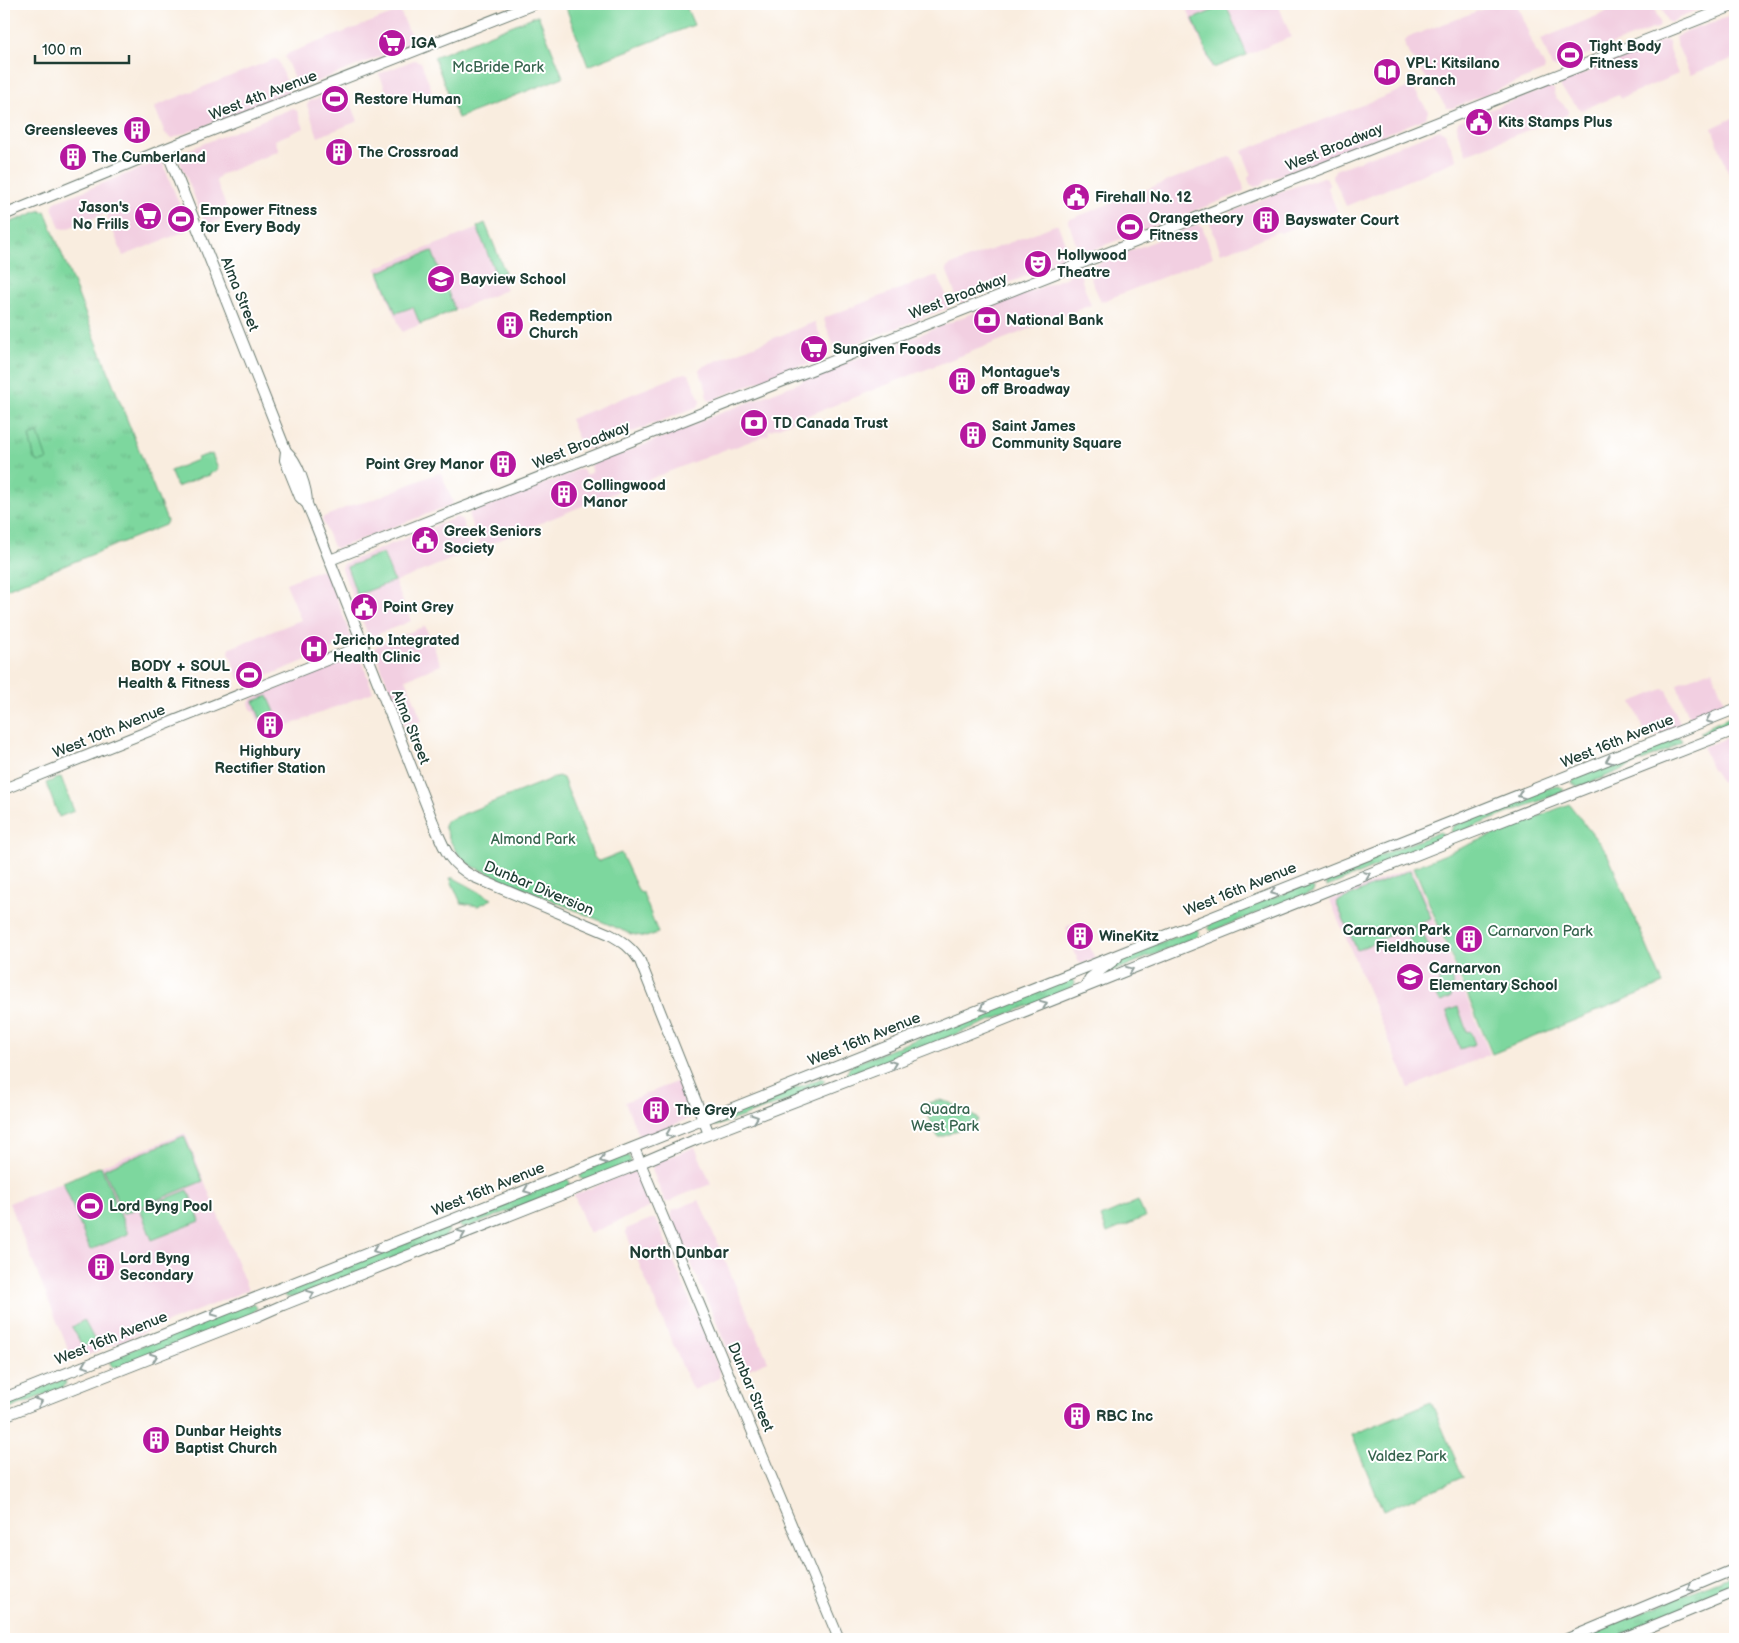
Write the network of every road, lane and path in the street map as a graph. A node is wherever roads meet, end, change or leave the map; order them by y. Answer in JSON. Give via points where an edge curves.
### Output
{"nodes":[{"id":1,"x":534,"y":4,"type":"edge"},
{"id":2,"x":1735,"y":4,"type":"edge"},
{"id":3,"x":166,"y":149,"type":"junction"},
{"id":4,"x":4,"y":215,"type":"edge"},
{"id":5,"x":330,"y":560,"type":"junction"},
{"id":6,"x":364,"y":645,"type":"junction"},
{"id":7,"x":1735,"y":709,"type":"edge"},
{"id":8,"x":1735,"y":730,"type":"edge"},
{"id":9,"x":4,"y":789,"type":"edge"},
{"id":10,"x":444,"y":849,"type":"joint"},
{"id":11,"x":1125,"y":951,"type":"junction"},
{"id":12,"x":1084,"y":988,"type":"junction"},
{"id":13,"x":703,"y":1119,"type":"junction"},
{"id":14,"x":709,"y":1134,"type":"junction"},
{"id":15,"x":634,"y":1148,"type":"junction"},
{"id":16,"x":640,"y":1162,"type":"junction"},
{"id":17,"x":4,"y":1398,"type":"edge"},
{"id":18,"x":4,"y":1416,"type":"edge"},
{"id":19,"x":1735,"y":1569,"type":"edge"},
{"id":20,"x":1735,"y":1592,"type":"edge"},
{"id":21,"x":839,"y":1639,"type":"edge"},
{"id":22,"x":1568,"y":1639,"type":"edge"},
{"id":23,"x":1621,"y":1639,"type":"edge"}],
"edges":[{"from":1,"to":3,"type":"main road","name":"West 4th Avenue"},
{"from":2,"to":5,"type":"main road","name":"West Broadway"},
{"from":3,"to":4,"type":"main road","name":"West 4th Avenue"},
{"from":3,"to":5,"type":"main road","name":"Alma Street","via":[[286,451],[293,457],[307,493],[307,504]]},
{"from":5,"to":6,"type":"main road","name":"Alma Street"},
{"from":6,"to":9,"type":"main road","name":"West 10th Avenue"},
{"from":6,"to":10,"type":"main road","name":"Alma Street"},
{"from":7,"to":11,"type":"main road","name":"West 16th Avenue","one_way":true},
{"from":12,"to":8,"type":"main road","name":"West 16th Avenue","one_way":true},
{"from":10,"to":13,"type":"main road","name":"Dunbar Diversion","via":[[463,871],[609,934],[629,947],[640,960]]},
{"from":11,"to":12,"type":"main road","via":[[1090,978]]},
{"from":11,"to":13,"type":"main road","name":"West 16th Avenue","one_way":true},
{"from":14,"to":12,"type":"main road","name":"West 16th Avenue","one_way":true},
{"from":13,"to":14,"type":"main road"},
{"from":13,"to":15,"type":"main road","name":"West 16th Avenue","one_way":true},
{"from":14,"to":16,"type":"main road","name":"West 16th Avenue"},
{"from":15,"to":16,"type":"main road","name":"Dunbar Street"},
{"from":15,"to":17,"type":"main road","name":"West 16th Avenue","one_way":true},
{"from":18,"to":16,"type":"main road","name":"West 16th Avenue","one_way":true},
{"from":16,"to":21,"type":"main road","name":"Dunbar Street"},
{"from":19,"to":22,"type":"main road","one_way":true},
{"from":20,"to":23,"type":"main road"}]}
